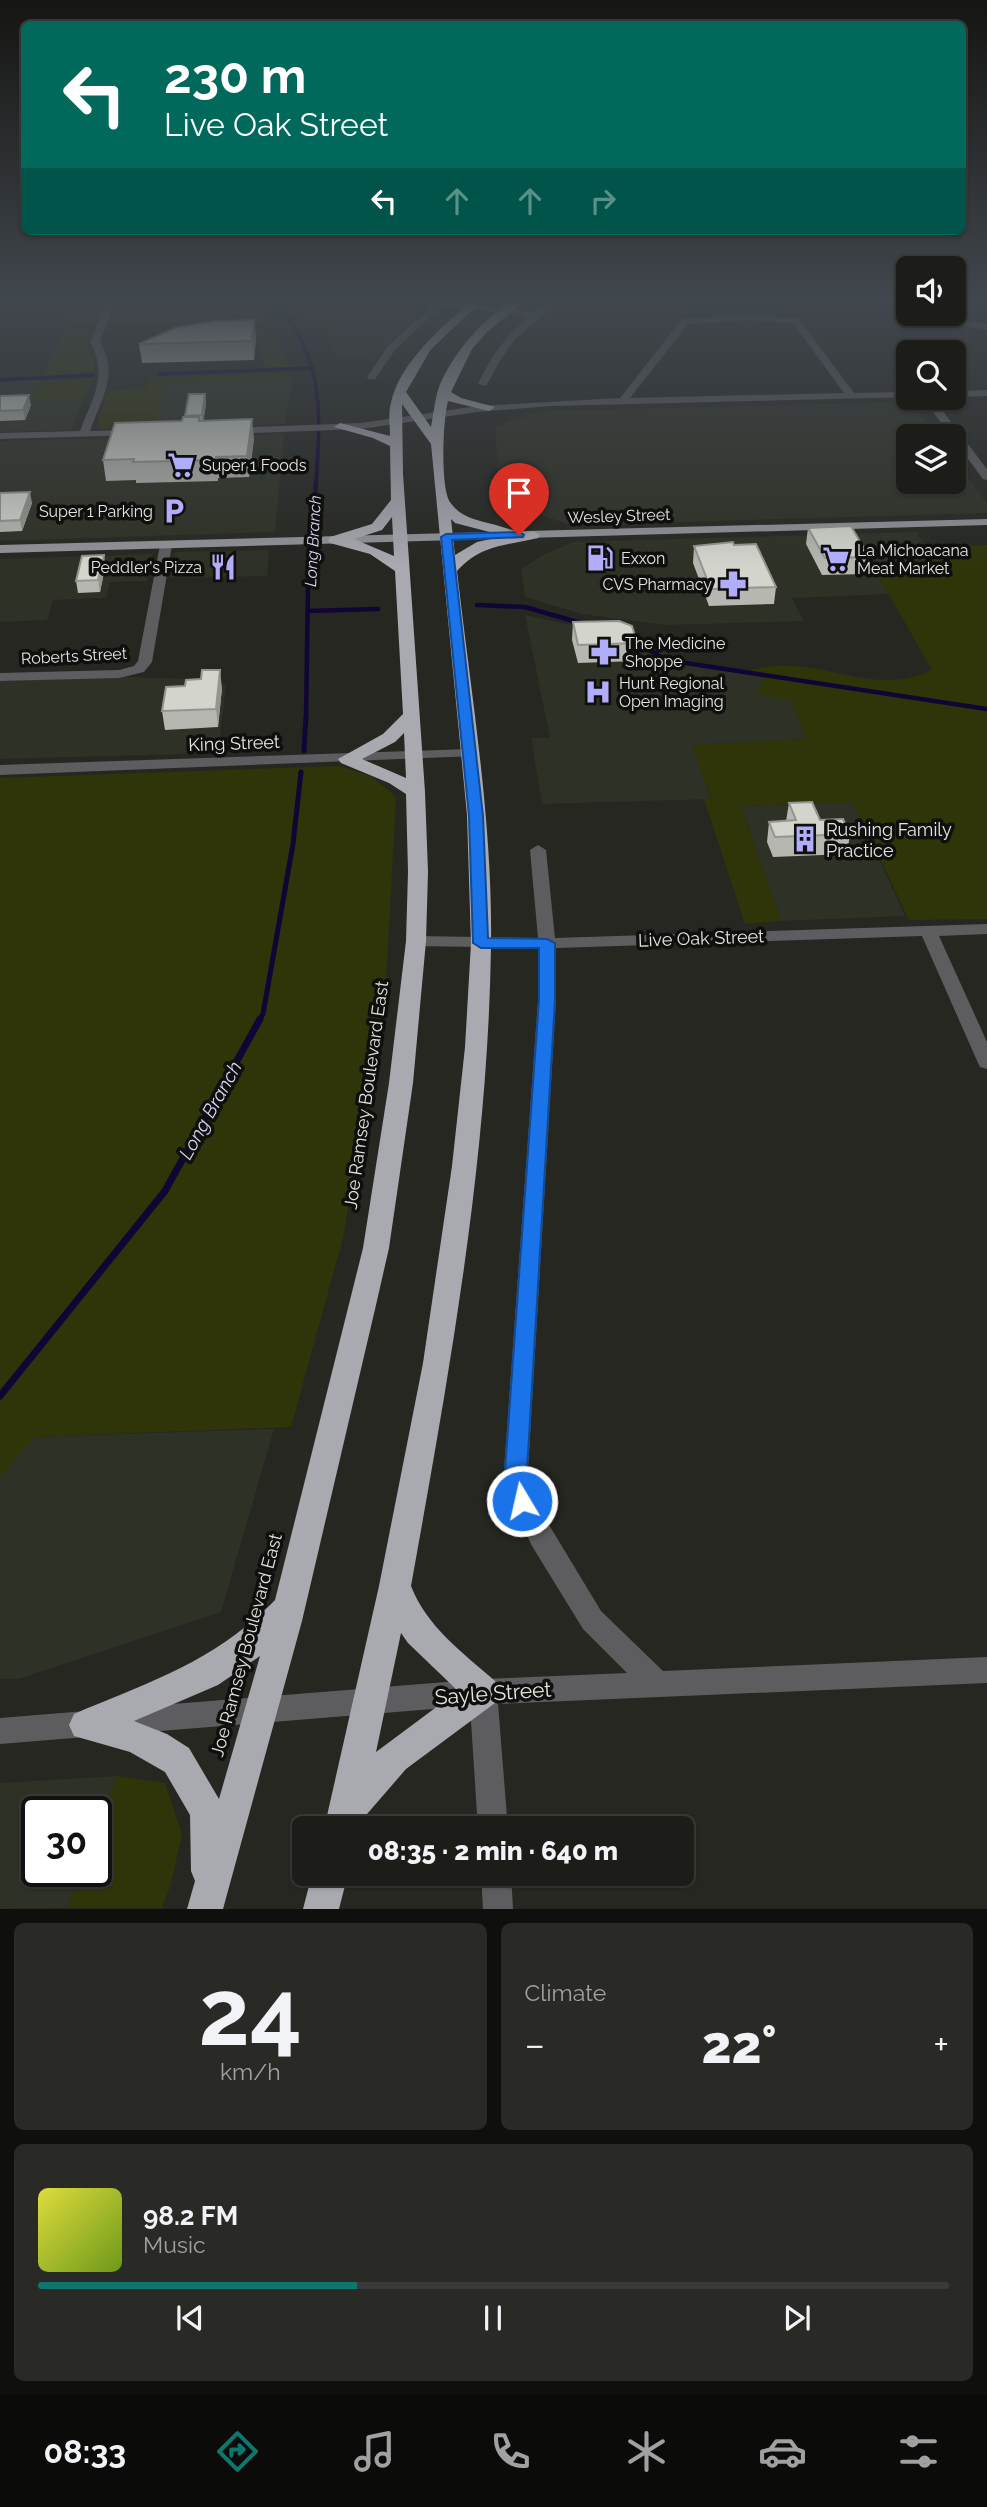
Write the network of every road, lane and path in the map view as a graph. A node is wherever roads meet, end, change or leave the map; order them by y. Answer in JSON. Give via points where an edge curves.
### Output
{"nodes":[{"id":1,"x":100,"y":389,"type":"edge"},
{"id":2,"x":402,"y":389,"type":"edge"},
{"id":3,"x":445,"y":389,"type":"edge"},
{"id":4,"x":632,"y":389,"type":"edge"},
{"id":5,"x":845,"y":389,"type":"edge"},
{"id":6,"x":400,"y":392,"type":"junction"},
{"id":7,"x":443,"y":393,"type":"junction"},
{"id":8,"x":987,"y":393,"type":"edge"},
{"id":9,"x":966,"y":394,"type":"edge"},
{"id":10,"x":896,"y":395,"type":"edge"},
{"id":11,"x":850,"y":396,"type":"junction"},
{"id":12,"x":622,"y":402,"type":"junction"},
{"id":13,"x":489,"y":408,"type":"junction"},
{"id":14,"x":937,"y":410,"type":"edge"},
{"id":15,"x":437,"y":415,"type":"junction"},
{"id":16,"x":417,"y":418,"type":"junction"},
{"id":17,"x":394,"y":422,"type":"junction"},
{"id":18,"x":336,"y":427,"type":"junction"},
{"id":19,"x":223,"y":431,"type":"edge"},
{"id":20,"x":139,"y":433,"type":"edge"},
{"id":21,"x":84,"y":434,"type":"junction"},
{"id":22,"x":0,"y":436,"type":"edge"},
{"id":23,"x":436,"y":443,"type":"junction"},
{"id":24,"x":394,"y":444,"type":"junction"},
{"id":25,"x":987,"y":477,"type":"edge"},
{"id":26,"x":398,"y":500,"type":"junction"},
{"id":27,"x":442,"y":502,"type":"junction"},
{"id":28,"x":987,"y":522,"type":"edge"},
{"id":29,"x":526,"y":535,"type":"junction"},
{"id":30,"x":446,"y":537,"type":"junction"},
{"id":31,"x":400,"y":538,"type":"junction"},
{"id":32,"x":336,"y":540,"type":"junction"},
{"id":33,"x":166,"y":545,"type":"junction"},
{"id":34,"x":0,"y":549,"type":"edge"},
{"id":35,"x":402,"y":570,"type":"junction"},
{"id":36,"x":450,"y":570,"type":"junction"},
{"id":37,"x":0,"y":677,"type":"edge"},
{"id":38,"x":411,"y":715,"type":"junction"},
{"id":39,"x":470,"y":752,"type":"junction"},
{"id":40,"x":414,"y":756,"type":"junction"},
{"id":41,"x":347,"y":759,"type":"junction"},
{"id":42,"x":0,"y":770,"type":"edge"},
{"id":43,"x":416,"y":792,"type":"junction"},
{"id":44,"x":538,"y":850,"type":"dead end"},
{"id":45,"x":987,"y":929,"type":"edge"},
{"id":46,"x":928,"y":931,"type":"junction"},
{"id":47,"x":416,"y":941,"type":"junction"},
{"id":48,"x":481,"y":943,"type":"junction"},
{"id":49,"x":547,"y":943,"type":"junction"},
{"id":50,"x":987,"y":1063,"type":"edge"},
{"id":51,"x":395,"y":1586,"type":"junction"},
{"id":52,"x":288,"y":1609,"type":"junction"},
{"id":53,"x":987,"y":1670,"type":"edge"},
{"id":54,"x":656,"y":1683,"type":"junction"},
{"id":55,"x":482,"y":1692,"type":"junction"},
{"id":56,"x":368,"y":1702,"type":"junction"},
{"id":57,"x":259,"y":1711,"type":"junction"},
{"id":58,"x":86,"y":1725,"type":"junction"},
{"id":59,"x":0,"y":1731,"type":"edge"},
{"id":60,"x":345,"y":1816,"type":"edge"},
{"id":61,"x":347,"y":1816,"type":"edge"},
{"id":62,"x":492,"y":1816,"type":"edge"},
{"id":63,"x":327,"y":1886,"type":"edge"},
{"id":64,"x":497,"y":1886,"type":"edge"},
{"id":65,"x":207,"y":1901,"type":"edge"},
{"id":66,"x":321,"y":1909,"type":"edge"},
{"id":67,"x":498,"y":1909,"type":"edge"}],
"edges":[{"from":1,"to":21,"type":"street"},
{"from":2,"to":6,"type":"highway","name":"Joe Ramsey Boulevard East"},
{"from":3,"to":7,"type":"highway"},
{"from":4,"to":12,"type":"street"},
{"from":5,"to":11,"type":"street"},
{"from":6,"to":16,"type":"highway"},
{"from":6,"to":17,"type":"highway","name":"Joe Ramsey Boulevard East"},
{"from":7,"to":13,"type":"highway"},
{"from":7,"to":15,"type":"highway"},
{"from":8,"to":9,"type":"street"},
{"from":10,"to":11,"type":"street"},
{"from":11,"to":12,"type":"street"},
{"from":12,"to":13,"type":"street"},
{"from":13,"to":15,"type":"street"},
{"from":14,"to":25,"type":"street"},
{"from":15,"to":16,"type":"street"},
{"from":15,"to":23,"type":"highway"},
{"from":16,"to":17,"type":"street"},
{"from":16,"to":23,"type":"highway"},
{"from":17,"to":18,"type":"street"},
{"from":17,"to":24,"type":"highway","name":"Joe Ramsey Boulevard East"},
{"from":18,"to":19,"type":"street"},
{"from":18,"to":24,"type":"highway","via":[[371,433]]},
{"from":20,"to":21,"type":"street"},
{"from":21,"to":22,"type":"street"},
{"from":23,"to":27,"type":"highway"},
{"from":24,"to":26,"type":"highway","name":"Joe Ramsey Boulevard East"},
{"from":26,"to":31,"type":"highway","name":"Joe Ramsey Boulevard East"},
{"from":26,"to":32,"type":"highway","via":[[377,527]]},
{"from":27,"to":29,"type":"highway","via":[[460,520]]},
{"from":27,"to":30,"type":"highway"},
{"from":28,"to":29,"type":"main road","name":"Wesley Street"},
{"from":29,"to":30,"type":"main road","name":"Wesley Street"},
{"from":29,"to":36,"type":"highway","via":[[482,545]]},
{"from":30,"to":31,"type":"main road","name":"Wesley Street"},
{"from":30,"to":36,"type":"highway"},
{"from":31,"to":32,"type":"main road","name":"Wesley Street"},
{"from":31,"to":35,"type":"highway","name":"Joe Ramsey Boulevard East"},
{"from":32,"to":33,"type":"main road","name":"Wesley Street"},
{"from":32,"to":35,"type":"highway","via":[[382,553]]},
{"from":33,"to":34,"type":"main road","name":"Wesley Street"},
{"from":33,"to":37,"type":"street","name":"Roberts Street","via":[[145,662],[139,669],[119,674]]},
{"from":35,"to":38,"type":"highway","name":"Joe Ramsey Boulevard East"},
{"from":36,"to":39,"type":"highway"},
{"from":38,"to":40,"type":"highway","name":"Joe Ramsey Boulevard East"},
{"from":38,"to":41,"type":"highway","via":[[389,738]]},
{"from":39,"to":40,"type":"street","name":"King Street"},
{"from":39,"to":48,"type":"highway"},
{"from":40,"to":41,"type":"street","name":"King Street"},
{"from":40,"to":43,"type":"highway","name":"Joe Ramsey Boulevard East"},
{"from":41,"to":42,"type":"street","name":"King Street"},
{"from":41,"to":43,"type":"highway"},
{"from":43,"to":47,"type":"highway","name":"Joe Ramsey Boulevard East"},
{"from":44,"to":49,"type":"street"},
{"from":45,"to":46,"type":"street","name":"Live Oak Street"},
{"from":46,"to":49,"type":"street","name":"Live Oak Street"},
{"from":46,"to":50,"type":"street"},
{"from":47,"to":48,"type":"street","name":"Live Oak Street"},
{"from":47,"to":52,"type":"highway","name":"Joe Ramsey Boulevard East","via":[[376,1248]]},
{"from":48,"to":49,"type":"street","name":"Live Oak Street"},
{"from":48,"to":51,"type":"highway","via":[[476,1047],[460,1192],[437,1363]]},
{"from":49,"to":54,"type":"street","via":[[516,1470],[522,1501],[592,1620]]},
{"from":51,"to":55,"type":"highway","via":[[419,1633]]},
{"from":51,"to":56,"type":"highway"},
{"from":52,"to":57,"type":"highway","name":"Joe Ramsey Boulevard East"},
{"from":52,"to":58,"type":"highway","via":[[262,1636],[206,1675]]},
{"from":53,"to":54,"type":"street","name":"Sayle Street"},
{"from":54,"to":55,"type":"street","name":"Sayle Street"},
{"from":55,"to":56,"type":"street","name":"Sayle Street"},
{"from":55,"to":61,"type":"highway","via":[[394,1757]]},
{"from":55,"to":62,"type":"street"},
{"from":56,"to":57,"type":"street","name":"Sayle Street"},
{"from":56,"to":60,"type":"highway"},
{"from":57,"to":58,"type":"street","name":"Sayle Street"},
{"from":57,"to":65,"type":"highway","name":"Joe Ramsey Boulevard East"},
{"from":58,"to":59,"type":"street","name":"Sayle Street"},
{"from":58,"to":65,"type":"highway","via":[[132,1736],[177,1760],[207,1812]]},
{"from":63,"to":66,"type":"highway"},
{"from":64,"to":67,"type":"street"}]}
